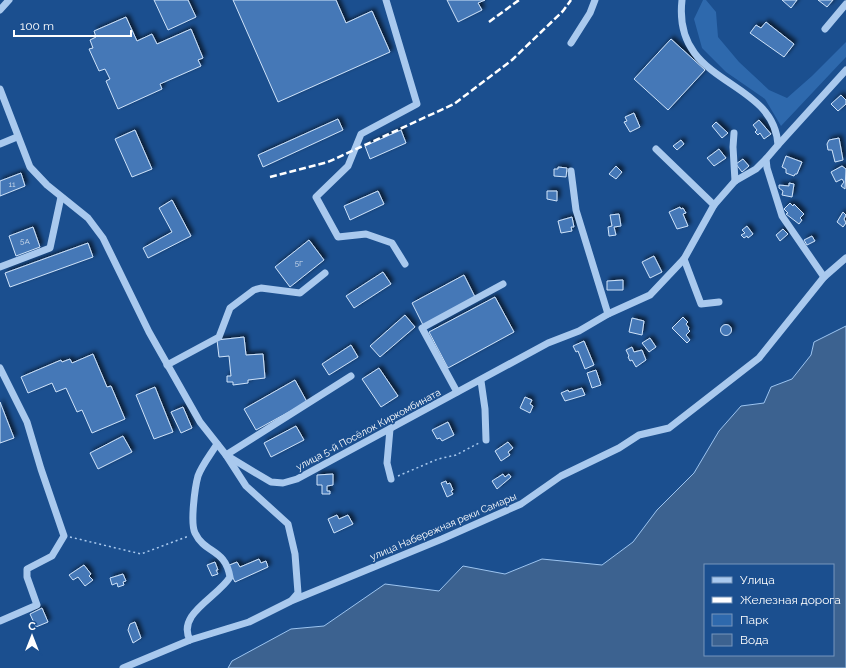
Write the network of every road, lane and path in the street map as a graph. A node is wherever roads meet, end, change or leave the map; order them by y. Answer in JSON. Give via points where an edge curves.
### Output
{"nodes":[{"id":1,"x":9,"y":0,"type":"edge"},
{"id":2,"x":386,"y":0,"type":"edge"},
{"id":3,"x":594,"y":0,"type":"edge"},
{"id":4,"x":682,"y":0,"type":"edge"},
{"id":5,"x":846,"y":4,"type":"edge"},
{"id":6,"x":0,"y":10,"type":"edge"},
{"id":7,"x":825,"y":29,"type":"dead end"},
{"id":8,"x":571,"y":43,"type":"dead end"},
{"id":9,"x":846,"y":70,"type":"edge"},
{"id":10,"x":0,"y":89,"type":"edge"},
{"id":11,"x":734,"y":133,"type":"dead end"},
{"id":12,"x":17,"y":137,"type":"junction"},
{"id":13,"x":0,"y":144,"type":"edge"},
{"id":14,"x":778,"y":145,"type":"junction"},
{"id":15,"x":656,"y":149,"type":"dead end"},
{"id":16,"x":766,"y":159,"type":"junction"},
{"id":17,"x":571,"y":171,"type":"dead end"},
{"id":18,"x":735,"y":181,"type":"junction"},
{"id":19,"x":61,"y":197,"type":"junction"},
{"id":20,"x":714,"y":205,"type":"junction"},
{"id":21,"x":846,"y":258,"type":"edge"},
{"id":22,"x":684,"y":259,"type":"junction"},
{"id":23,"x":405,"y":264,"type":"dead end"},
{"id":24,"x":0,"y":267,"type":"edge"},
{"id":25,"x":325,"y":273,"type":"dead end"},
{"id":26,"x":824,"y":277,"type":"junction"},
{"id":27,"x":503,"y":284,"type":"dead end"},
{"id":28,"x":719,"y":302,"type":"dead end"},
{"id":29,"x":608,"y":314,"type":"junction"},
{"id":30,"x":167,"y":365,"type":"junction"},
{"id":31,"x":0,"y":368,"type":"edge"},
{"id":32,"x":351,"y":376,"type":"dead end"},
{"id":33,"x":481,"y":381,"type":"junction"},
{"id":34,"x":457,"y":392,"type":"junction"},
{"id":35,"x":390,"y":429,"type":"junction"},
{"id":36,"x":486,"y":440,"type":"joint"},
{"id":37,"x":217,"y":444,"type":"junction"},
{"id":38,"x":226,"y":454,"type":"junction"},
{"id":39,"x":391,"y":479,"type":"joint"},
{"id":40,"x":195,"y":533,"type":"junction"},
{"id":41,"x":64,"y":536,"type":"junction"},
{"id":42,"x":291,"y":602,"type":"junction"},
{"id":43,"x":0,"y":621,"type":"edge"},
{"id":44,"x":190,"y":640,"type":"junction"},
{"id":45,"x":123,"y":668,"type":"edge"}],
"edges":[{"from":1,"to":6,"type":"street"},
{"from":2,"to":23,"type":"street","via":[[418,104],[361,134],[348,166],[316,197],[338,236],[366,234],[392,243]]},
{"from":3,"to":8,"type":"street","via":[[590,13]]},
{"from":4,"to":14,"type":"street","via":[[682,28],[691,49],[708,69],[760,105],[777,132]]},
{"from":5,"to":7,"type":"street"},
{"from":9,"to":14,"type":"street","name":"улица 5-й Посёлок Киркомбината"},
{"from":10,"to":12,"type":"street","name":"улица 5-й Посёлок Киркомбината"},
{"from":11,"to":18,"type":"street"},
{"from":12,"to":13,"type":"street"},
{"from":12,"to":19,"type":"street","name":"улица 5-й Посёлок Киркомбината","via":[[30,167]]},
{"from":14,"to":16,"type":"street","name":"улица 5-й Посёлок Киркомбината"},
{"from":15,"to":20,"type":"street"},
{"from":16,"to":18,"type":"street","name":"улица 5-й Посёлок Киркомбината"},
{"from":16,"to":26,"type":"street","via":[[782,216]]},
{"from":17,"to":29,"type":"street","via":[[576,210]]},
{"from":18,"to":20,"type":"street","name":"улица 5-й Посёлок Киркомбината"},
{"from":19,"to":24,"type":"street","via":[[50,248]]},
{"from":19,"to":30,"type":"street","name":"улица 5-й Посёлок Киркомбината","via":[[88,218],[103,238]]},
{"from":20,"to":22,"type":"street","name":"улица 5-й Посёлок Киркомбината"},
{"from":21,"to":26,"type":"street","name":"улица Набережная реки Самары"},
{"from":22,"to":28,"type":"street","via":[[702,304]]},
{"from":22,"to":29,"type":"street","name":"улица 5-й Посёлок Киркомбината","via":[[650,296]]},
{"from":25,"to":30,"type":"street","via":[[300,293],[261,288],[254,290],[230,308],[219,336]]},
{"from":26,"to":42,"type":"street","name":"улица Набережная реки Самары","via":[[759,358],[669,428],[639,435],[619,448],[561,476],[522,504]]},
{"from":27,"to":34,"type":"street","via":[[422,328]]},
{"from":29,"to":33,"type":"street","name":"улица 5-й Посёлок Киркомбината","via":[[579,331],[548,343]]},
{"from":30,"to":37,"type":"street","name":"улица 5-й Посёлок Киркомбината","via":[[200,422]]},
{"from":31,"to":41,"type":"street","via":[[27,422]]},
{"from":32,"to":38,"type":"street"},
{"from":33,"to":34,"type":"street","name":"улица 5-й Посёлок Киркомбината"},
{"from":33,"to":36,"type":"street"},
{"from":34,"to":35,"type":"street","name":"улица 5-й Посёлок Киркомбината"},
{"from":35,"to":38,"type":"street","name":"улица 5-й Посёлок Киркомбината","via":[[297,479],[283,483],[271,482]]},
{"from":35,"to":39,"type":"street","via":[[387,463]]},
{"from":36,"to":39,"type":"path","via":[[456,455],[415,467]]},
{"from":37,"to":38,"type":"street","name":"улица 5-й Посёлок Киркомбината"},
{"from":37,"to":40,"type":"street","via":[[198,475],[193,520]]},
{"from":38,"to":42,"type":"street","via":[[246,486],[288,524],[295,554],[298,593]]},
{"from":40,"to":41,"type":"path","via":[[141,554]]},
{"from":40,"to":44,"type":"street","via":[[207,547],[223,557],[230,577],[225,585],[190,617],[186,627]]},
{"from":41,"to":43,"type":"street","via":[[52,556],[27,569],[27,577],[37,605]]},
{"from":42,"to":44,"type":"street","name":"улица Набережная реки Самары","via":[[249,622]]},
{"from":44,"to":45,"type":"street","name":"улица Набережная реки Самары"}]}
